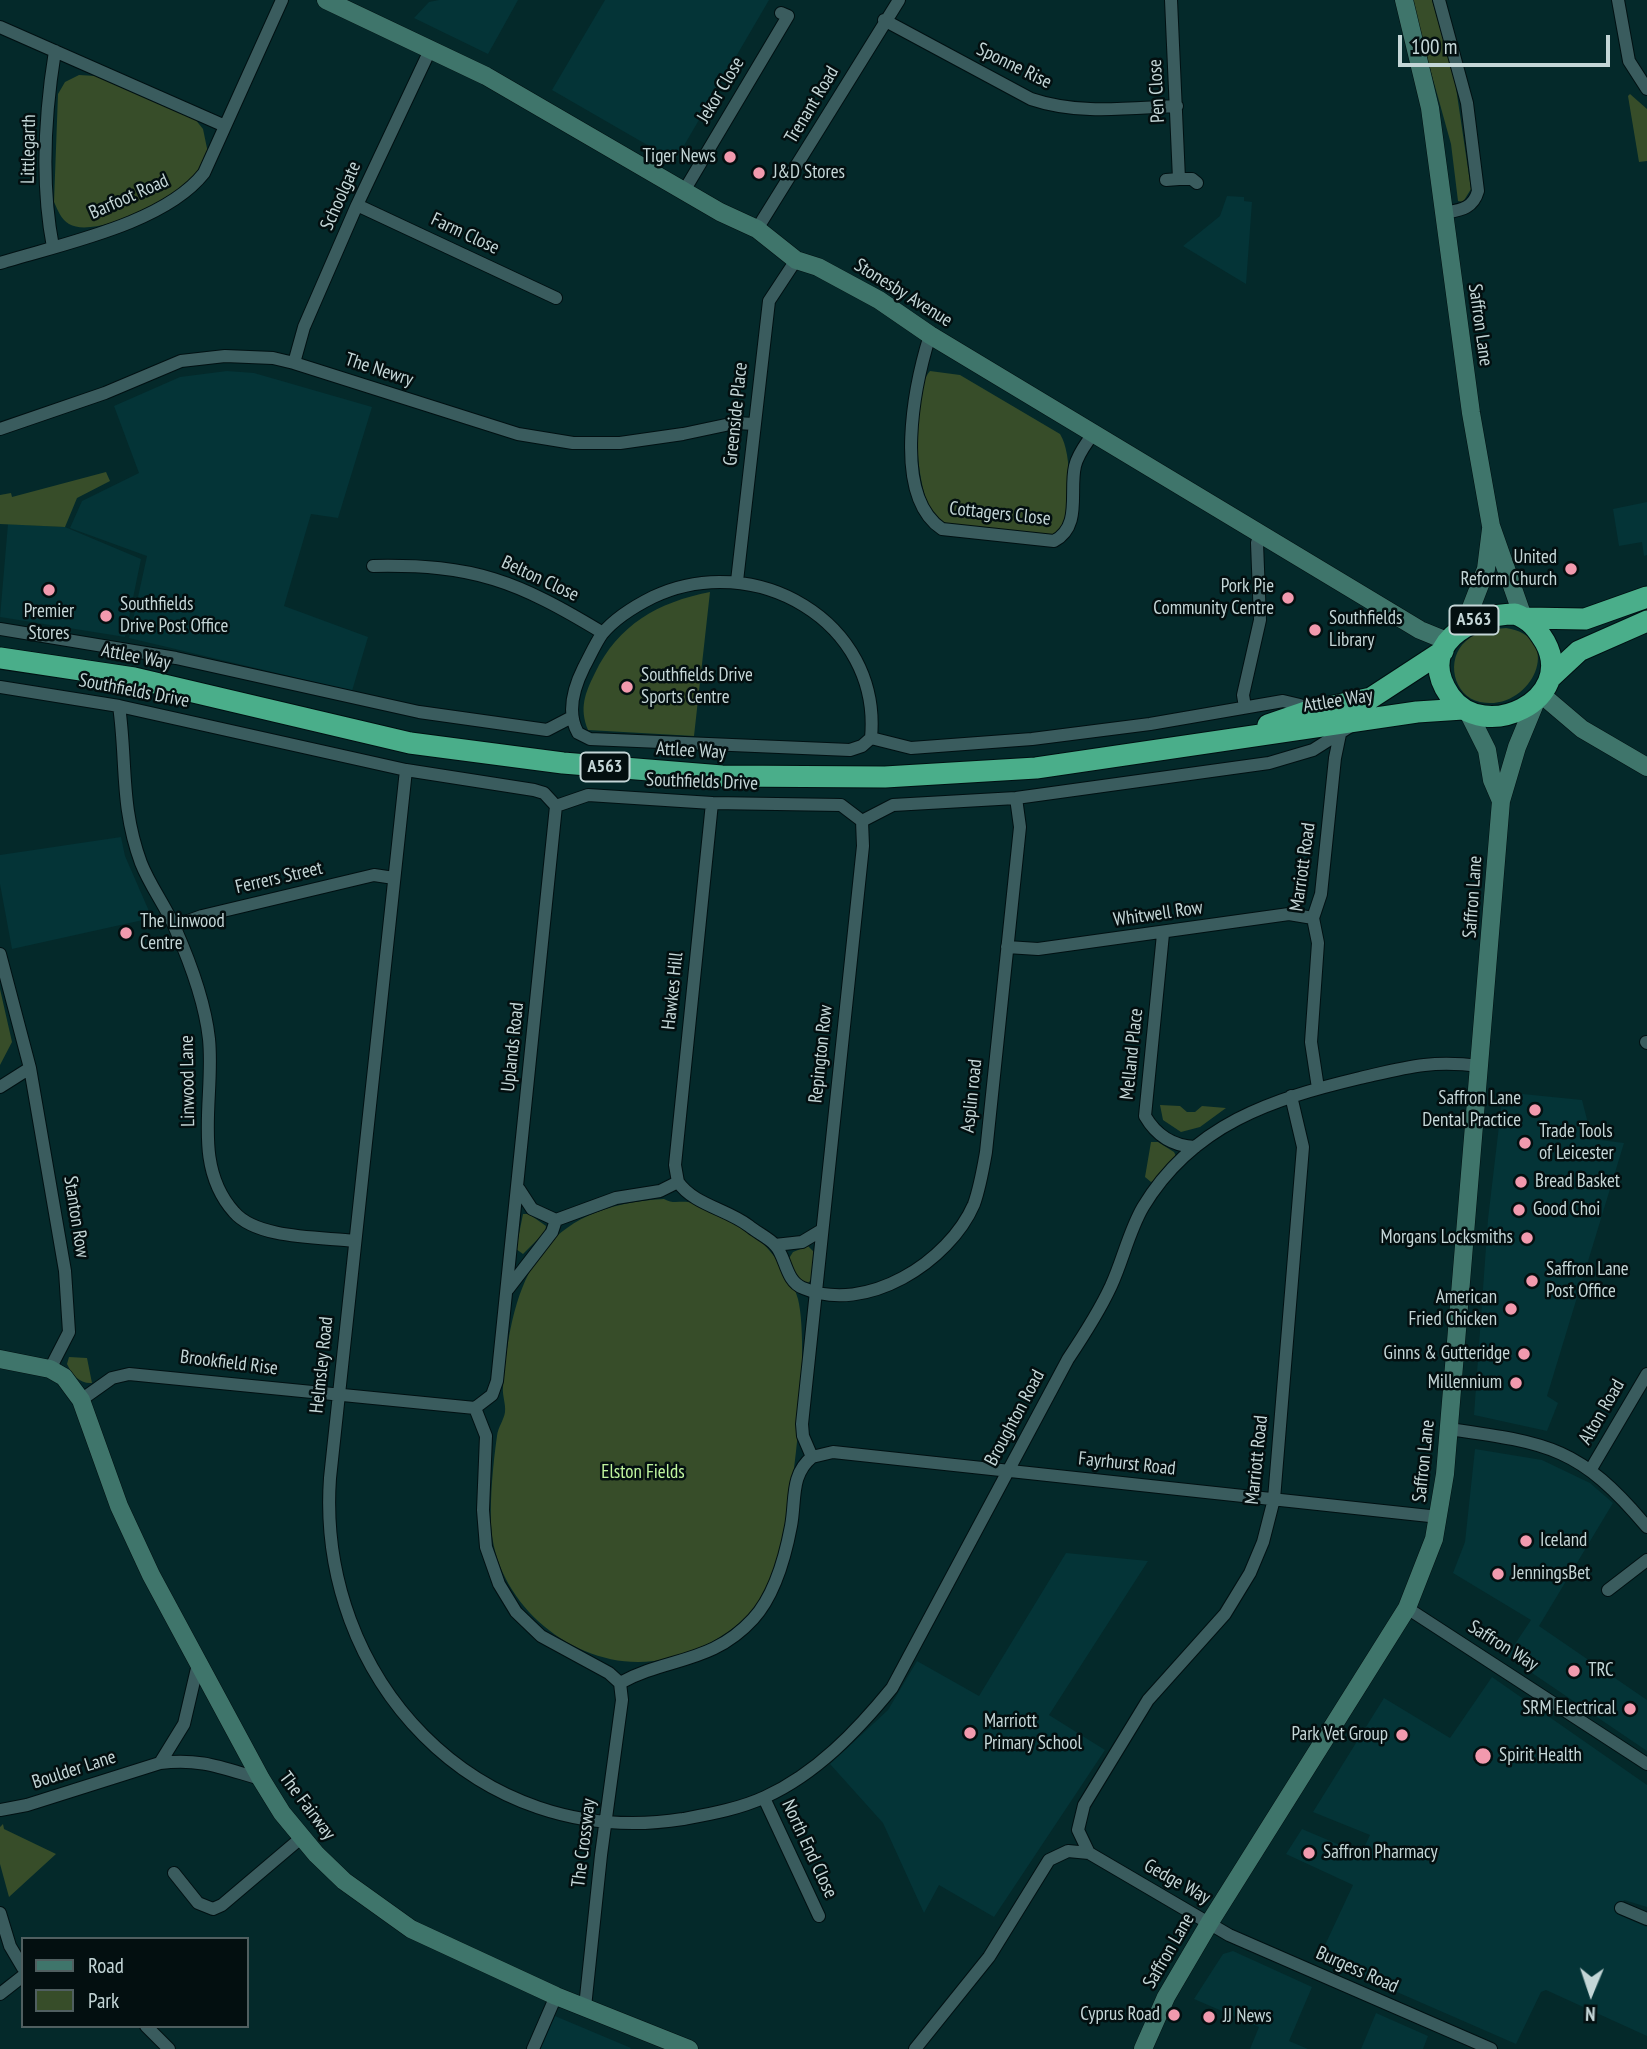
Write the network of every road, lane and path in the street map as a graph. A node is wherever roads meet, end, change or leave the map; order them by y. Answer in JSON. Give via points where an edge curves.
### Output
{"nodes":[{"id":1,"x":282,"y":0,"type":"edge"},
{"id":2,"x":899,"y":0,"type":"edge"},
{"id":3,"x":1171,"y":0,"type":"edge"},
{"id":4,"x":1404,"y":0,"type":"edge"},
{"id":5,"x":1439,"y":0,"type":"edge"},
{"id":6,"x":1618,"y":0,"type":"edge"},
{"id":7,"x":332,"y":1,"type":"edge"},
{"id":8,"x":781,"y":13,"type":"dead end"},
{"id":9,"x":884,"y":20,"type":"junction"},
{"id":10,"x":0,"y":27,"type":"edge"},
{"id":11,"x":431,"y":48,"type":"junction"},
{"id":12,"x":55,"y":51,"type":"junction"},
{"id":13,"x":1647,"y":89,"type":"edge"},
{"id":14,"x":1177,"y":106,"type":"junction"},
{"id":15,"x":225,"y":125,"type":"junction"},
{"id":16,"x":1179,"y":179,"type":"junction"},
{"id":17,"x":1166,"y":180,"type":"dead end"},
{"id":18,"x":1197,"y":183,"type":"dead end"},
{"id":19,"x":684,"y":191,"type":"junction"},
{"id":20,"x":357,"y":205,"type":"junction"},
{"id":21,"x":1444,"y":212,"type":"junction"},
{"id":22,"x":757,"y":229,"type":"junction"},
{"id":23,"x":53,"y":247,"type":"junction"},
{"id":24,"x":796,"y":260,"type":"junction"},
{"id":25,"x":0,"y":263,"type":"edge"},
{"id":26,"x":556,"y":298,"type":"dead end"},
{"id":27,"x":930,"y":335,"type":"junction"},
{"id":28,"x":293,"y":363,"type":"junction"},
{"id":29,"x":755,"y":424,"type":"junction"},
{"id":30,"x":0,"y":429,"type":"edge"},
{"id":31,"x":1094,"y":432,"type":"junction"},
{"id":32,"x":1491,"y":526,"type":"junction"},
{"id":33,"x":1260,"y":534,"type":"junction"},
{"id":34,"x":373,"y":566,"type":"dead end"},
{"id":35,"x":737,"y":581,"type":"junction"},
{"id":36,"x":1647,"y":597,"type":"edge"},
{"id":37,"x":1525,"y":618,"type":"junction"},
{"id":38,"x":1647,"y":621,"type":"edge"},
{"id":39,"x":1464,"y":626,"type":"junction"},
{"id":40,"x":0,"y":629,"type":"edge"},
{"id":41,"x":603,"y":633,"type":"junction"},
{"id":42,"x":1445,"y":646,"type":"junction"},
{"id":43,"x":0,"y":657,"type":"edge"},
{"id":44,"x":0,"y":687,"type":"edge"},
{"id":45,"x":1543,"y":691,"type":"junction"},
{"id":46,"x":119,"y":706,"type":"junction"},
{"id":47,"x":1245,"y":707,"type":"junction"},
{"id":48,"x":1466,"y":711,"type":"junction"},
{"id":49,"x":1306,"y":712,"type":"junction"},
{"id":50,"x":572,"y":717,"type":"junction"},
{"id":51,"x":1357,"y":721,"type":"junction"},
{"id":52,"x":1340,"y":734,"type":"junction"},
{"id":53,"x":871,"y":738,"type":"junction"},
{"id":54,"x":1219,"y":741,"type":"junction"},
{"id":55,"x":1647,"y":767,"type":"edge"},
{"id":56,"x":407,"y":771,"type":"junction"},
{"id":57,"x":1016,"y":798,"type":"junction"},
{"id":58,"x":1501,"y":801,"type":"junction"},
{"id":59,"x":712,"y":803,"type":"junction"},
{"id":60,"x":556,"y":806,"type":"junction"},
{"id":61,"x":862,"y":821,"type":"junction"},
{"id":62,"x":394,"y":878,"type":"junction"},
{"id":63,"x":1313,"y":918,"type":"junction"},
{"id":64,"x":174,"y":926,"type":"junction"},
{"id":65,"x":1163,"y":934,"type":"junction"},
{"id":66,"x":1007,"y":947,"type":"junction"},
{"id":67,"x":0,"y":954,"type":"edge"},
{"id":68,"x":1480,"y":1066,"type":"junction"},
{"id":69,"x":30,"y":1069,"type":"junction"},
{"id":70,"x":0,"y":1087,"type":"edge"},
{"id":71,"x":1318,"y":1088,"type":"junction"},
{"id":72,"x":1291,"y":1096,"type":"junction"},
{"id":73,"x":1195,"y":1147,"type":"junction"},
{"id":74,"x":678,"y":1182,"type":"junction"},
{"id":75,"x":518,"y":1185,"type":"junction"},
{"id":76,"x":555,"y":1220,"type":"junction"},
{"id":77,"x":822,"y":1230,"type":"junction"},
{"id":78,"x":354,"y":1241,"type":"junction"},
{"id":79,"x":775,"y":1245,"type":"junction"},
{"id":80,"x":815,"y":1292,"type":"junction"},
{"id":81,"x":506,"y":1293,"type":"junction"},
{"id":82,"x":0,"y":1359,"type":"edge"},
{"id":83,"x":50,"y":1369,"type":"junction"},
{"id":84,"x":1647,"y":1374,"type":"edge"},
{"id":85,"x":338,"y":1397,"type":"junction"},
{"id":86,"x":81,"y":1400,"type":"junction"},
{"id":87,"x":475,"y":1408,"type":"junction"},
{"id":88,"x":1448,"y":1429,"type":"junction"},
{"id":89,"x":812,"y":1457,"type":"junction"},
{"id":90,"x":1591,"y":1469,"type":"junction"},
{"id":91,"x":1010,"y":1470,"type":"junction"},
{"id":92,"x":1274,"y":1499,"type":"junction"},
{"id":93,"x":1439,"y":1517,"type":"junction"},
{"id":94,"x":1647,"y":1527,"type":"edge"},
{"id":95,"x":1647,"y":1560,"type":"edge"},
{"id":96,"x":1608,"y":1591,"type":"dead end"},
{"id":97,"x":1407,"y":1608,"type":"junction"},
{"id":98,"x":198,"y":1664,"type":"junction"},
{"id":99,"x":620,"y":1683,"type":"junction"},
{"id":100,"x":160,"y":1763,"type":"junction"},
{"id":101,"x":1647,"y":1764,"type":"edge"},
{"id":102,"x":261,"y":1779,"type":"junction"},
{"id":103,"x":764,"y":1797,"type":"junction"},
{"id":104,"x":0,"y":1810,"type":"edge"},
{"id":105,"x":605,"y":1822,"type":"junction"},
{"id":106,"x":301,"y":1838,"type":"junction"},
{"id":107,"x":1089,"y":1853,"type":"junction"},
{"id":108,"x":174,"y":1873,"type":"dead end"},
{"id":109,"x":1621,"y":1908,"type":"dead end"},
{"id":110,"x":0,"y":1913,"type":"edge"},
{"id":111,"x":819,"y":1916,"type":"dead end"},
{"id":112,"x":1647,"y":1919,"type":"edge"},
{"id":113,"x":1210,"y":1922,"type":"junction"},
{"id":114,"x":21,"y":1965,"type":"edge"},
{"id":115,"x":21,"y":1978,"type":"edge"},
{"id":116,"x":0,"y":1994,"type":"edge"},
{"id":117,"x":556,"y":1996,"type":"junction"},
{"id":118,"x":585,"y":2007,"type":"junction"},
{"id":119,"x":148,"y":2028,"type":"edge"},
{"id":120,"x":169,"y":2049,"type":"edge"},
{"id":121,"x":533,"y":2049,"type":"edge"},
{"id":122,"x":689,"y":2049,"type":"edge"},
{"id":123,"x":915,"y":2049,"type":"edge"},
{"id":124,"x":1143,"y":2049,"type":"edge"},
{"id":125,"x":1491,"y":2049,"type":"edge"}],
"edges":[{"from":1,"to":15,"type":"street","name":"Barfoot Road"},
{"from":2,"to":9,"type":"street","name":"Trenant Road"},
{"from":3,"to":14,"type":"street","name":"Pen Close"},
{"from":4,"to":21,"type":"main road","name":"Saffron Lane","via":[[1430,108]]},
{"from":5,"to":21,"type":"street","via":[[1467,103],[1478,191],[1466,209]]},
{"from":6,"to":13,"type":"street","via":[[1629,61]]},
{"from":7,"to":11,"type":"main road","name":"Stonesby Avenue"},
{"from":8,"to":19,"type":"street","name":"Jekor Close","via":[[788,16]]},
{"from":9,"to":14,"type":"street","name":"Sponne Rise","via":[[1031,99],[1053,106],[1082,110]]},
{"from":9,"to":22,"type":"street","name":"Trenant Road"},
{"from":10,"to":12,"type":"street"},
{"from":11,"to":19,"type":"main road","name":"Stonesby Avenue"},
{"from":11,"to":20,"type":"street","name":"Schoolgate"},
{"from":12,"to":15,"type":"street"},
{"from":12,"to":23,"type":"street","name":"Littlegarth","via":[[48,140],[48,221]]},
{"from":14,"to":16,"type":"street","name":"Pen Close"},
{"from":15,"to":23,"type":"street","name":"Barfoot Road","via":[[204,173],[175,200]]},
{"from":16,"to":17,"type":"street"},
{"from":16,"to":18,"type":"street"},
{"from":19,"to":22,"type":"main road","name":"Stonesby Avenue"},
{"from":20,"to":26,"type":"street","name":"Farm Close"},
{"from":20,"to":28,"type":"street","name":"Schoolgate"},
{"from":21,"to":32,"type":"main road","name":"Saffron Lane"},
{"from":22,"to":24,"type":"main road","name":"Stonesby Avenue"},
{"from":23,"to":25,"type":"street","name":"Barfoot Road"},
{"from":24,"to":27,"type":"main road","name":"Stonesby Avenue","via":[[879,300]]},
{"from":24,"to":29,"type":"street","name":"Greenside Place","via":[[769,301]]},
{"from":27,"to":31,"type":"main road","name":"Stonesby Avenue"},
{"from":27,"to":31,"type":"street","name":"Cottagers Close","via":[[918,375],[912,452],[920,503],[942,529],[1054,541],[1066,535],[1072,518],[1074,469]]},
{"from":28,"to":29,"type":"street","name":"The Newry","via":[[518,434],[573,443],[620,443],[735,423]]},
{"from":28,"to":30,"type":"street","name":"The Newry","via":[[225,356],[181,361],[106,393]]},
{"from":29,"to":35,"type":"street","name":"Greenside Place"},
{"from":31,"to":33,"type":"main road","name":"Stonesby Avenue"},
{"from":32,"to":37,"type":"main road","name":"Saffron Lane"},
{"from":32,"to":39,"type":"main road","name":"Saffron Lane","via":[[1486,569]]},
{"from":33,"to":42,"type":"main road","name":"Stonesby Avenue"},
{"from":33,"to":47,"type":"street","via":[[1260,620],[1243,695]]},
{"from":34,"to":41,"type":"street","name":"Belton Close","via":[[425,565],[490,576],[545,598]]},
{"from":35,"to":41,"type":"street","via":[[716,580],[664,592],[639,603]]},
{"from":35,"to":53,"type":"street","via":[[791,598],[841,639],[866,688],[873,718]]},
{"from":36,"to":37,"type":"highway","number":"A563","via":[[1584,619]]},
{"from":37,"to":39,"type":"highway","number":"A563","via":[[1488,615]]},
{"from":37,"to":45,"type":"highway","number":"A563","via":[[1548,647],[1552,666]]},
{"from":38,"to":45,"type":"highway","number":"A563","via":[[1579,652]]},
{"from":39,"to":42,"type":"highway","number":"A563"},
{"from":40,"to":50,"type":"street","name":"Southfields Drive","via":[[176,658],[419,712],[547,730]]},
{"from":41,"to":50,"type":"street","via":[[582,672]]},
{"from":42,"to":48,"type":"highway","number":"A563","via":[[1441,677],[1446,690]]},
{"from":42,"to":49,"type":"highway","name":"Attlee Way","number":"A563","via":[[1371,698]]},
{"from":43,"to":54,"type":"highway","name":"Attlee Way","number":"A563","via":[[134,678],[400,741],[643,771],[885,777],[1036,768]]},
{"from":44,"to":46,"type":"street","name":"Southfields Drive"},
{"from":45,"to":48,"type":"highway","number":"A563","via":[[1506,714]]},
{"from":45,"to":55,"type":"main road","via":[[1582,729]]},
{"from":45,"to":58,"type":"main road","name":"Saffron Lane","via":[[1517,747]]},
{"from":46,"to":56,"type":"street","name":"Southfields Drive"},
{"from":46,"to":64,"type":"street","name":"Linwood Lane","via":[[121,772],[134,842],[153,892]]},
{"from":47,"to":49,"type":"street","via":[[1283,701],[1300,705]]},
{"from":47,"to":53,"type":"street","via":[[1150,724],[978,743],[911,748]]},
{"from":48,"to":51,"type":"highway","name":"Attlee Way","number":"A563"},
{"from":48,"to":58,"type":"main road","name":"Saffron Lane","via":[[1487,750]]},
{"from":49,"to":54,"type":"highway","name":"Attlee Way","number":"A563"},
{"from":50,"to":53,"type":"street","name":"Southfields Drive","via":[[578,733],[590,739],[850,750]]},
{"from":51,"to":52,"type":"street"},
{"from":51,"to":54,"type":"highway","name":"Attlee Way","number":"A563"},
{"from":52,"to":57,"type":"street","via":[[1313,750],[1269,762]]},
{"from":52,"to":63,"type":"street","name":"Marriott Road","via":[[1321,894]]},
{"from":56,"to":60,"type":"street","name":"Southfields Drive","via":[[534,790]]},
{"from":56,"to":62,"type":"street","name":"Helmsley Road"},
{"from":57,"to":61,"type":"street","via":[[893,805]]},
{"from":57,"to":66,"type":"street","name":"Asplin road","via":[[1020,827]]},
{"from":58,"to":68,"type":"main road","name":"Saffron Lane"},
{"from":59,"to":60,"type":"street","name":"Southfields Drive","via":[[588,795]]},
{"from":59,"to":61,"type":"street","name":"Southfields Drive","via":[[841,805]]},
{"from":59,"to":74,"type":"street","name":"Hawkes Hill","via":[[675,1164]]},
{"from":60,"to":75,"type":"street","name":"Uplands Road"},
{"from":61,"to":77,"type":"street","name":"Repington Row"},
{"from":62,"to":64,"type":"street","name":"Ferrers Street","via":[[374,875]]},
{"from":62,"to":78,"type":"street","name":"Helmsley Road","via":[[375,1085]]},
{"from":63,"to":65,"type":"street","name":"Whitwell Row","via":[[1289,914]]},
{"from":63,"to":71,"type":"street","name":"Marriott Road","via":[[1318,943],[1311,1042]]},
{"from":64,"to":78,"type":"street","name":"Linwood Lane","via":[[209,1036],[208,1159],[216,1188],[248,1225]]},
{"from":65,"to":66,"type":"street","name":"Whitwell Row","via":[[1038,949]]},
{"from":65,"to":73,"type":"street","name":"Melland Place","via":[[1145,1116],[1162,1137]]},
{"from":66,"to":80,"type":"street","name":"Asplin road","via":[[986,1152],[973,1205],[941,1250],[909,1274],[858,1293]]},
{"from":67,"to":69,"type":"street","name":"Stanton Row"},
{"from":68,"to":71,"type":"street","name":"Broughton Road","via":[[1427,1063]]},
{"from":68,"to":88,"type":"main road","name":"Saffron Lane"},
{"from":69,"to":70,"type":"street"},
{"from":69,"to":83,"type":"street","name":"Stanton Row","via":[[58,1222],[69,1320],[65,1342]]},
{"from":71,"to":72,"type":"street","name":"Broughton Road"},
{"from":72,"to":73,"type":"street","name":"Broughton Road","via":[[1238,1116]]},
{"from":72,"to":92,"type":"street","name":"Marriott Road","via":[[1303,1147]]},
{"from":73,"to":91,"type":"street","name":"Broughton Road","via":[[1144,1207],[1096,1317],[1068,1359]]},
{"from":74,"to":76,"type":"street"},
{"from":74,"to":79,"type":"street","via":[[688,1194],[733,1215]]},
{"from":75,"to":76,"type":"street","via":[[525,1203]]},
{"from":75,"to":81,"type":"street","name":"Uplands Road"},
{"from":76,"to":81,"type":"street","via":[[552,1232]]},
{"from":77,"to":79,"type":"street","via":[[802,1242]]},
{"from":77,"to":80,"type":"street","name":"Repington Row"},
{"from":78,"to":85,"type":"street","name":"Helmsley Road"},
{"from":79,"to":80,"type":"street","via":[[794,1283]]},
{"from":80,"to":89,"type":"street","via":[[802,1424]]},
{"from":81,"to":87,"type":"street","via":[[497,1381],[492,1395]]},
{"from":82,"to":83,"type":"main road"},
{"from":83,"to":86,"type":"main road","via":[[64,1377]]},
{"from":84,"to":90,"type":"street","name":"Alton Road"},
{"from":85,"to":86,"type":"street","name":"Brookfield Rise","via":[[130,1374],[112,1378]]},
{"from":85,"to":87,"type":"street","name":"Brookfield Rise"},
{"from":85,"to":105,"type":"street","name":"Helmsley Road","via":[[329,1497],[333,1562],[348,1618],[380,1683],[427,1741],[480,1780],[558,1813]]},
{"from":86,"to":98,"type":"main road","name":"The Fairway","via":[[134,1541]]},
{"from":87,"to":99,"type":"street","via":[[486,1436],[485,1538],[499,1584],[516,1612],[541,1636]]},
{"from":88,"to":90,"type":"street","via":[[1551,1448]]},
{"from":88,"to":93,"type":"main road","name":"Saffron Lane"},
{"from":89,"to":91,"type":"street","name":"Fayrhurst Road","via":[[832,1452]]},
{"from":89,"to":99,"type":"street","via":[[803,1464],[795,1482],[780,1570],[754,1618],[726,1643]]},
{"from":90,"to":94,"type":"street"},
{"from":91,"to":92,"type":"street","name":"Fayrhurst Road"},
{"from":91,"to":103,"type":"street","name":"Broughton Road","via":[[892,1688],[837,1748]]},
{"from":92,"to":93,"type":"street","name":"Fayrhurst Road"},
{"from":92,"to":107,"type":"street","name":"Marriott Road","via":[[1263,1542],[1244,1583],[1216,1624],[1149,1700],[1084,1805],[1079,1830]]},
{"from":93,"to":97,"type":"main road","name":"Saffron Lane","via":[[1427,1562]]},
{"from":95,"to":96,"type":"street"},
{"from":97,"to":101,"type":"street","name":"Saffron Way"},
{"from":97,"to":113,"type":"main road","name":"Saffron Lane"},
{"from":98,"to":100,"type":"street","via":[[184,1724]]},
{"from":98,"to":102,"type":"main road","name":"The Fairway"},
{"from":99,"to":105,"type":"street","name":"The Crossway","via":[[622,1700]]},
{"from":100,"to":102,"type":"street","name":"Boulder Lane","via":[[207,1762]]},
{"from":100,"to":104,"type":"street","name":"Boulder Lane"},
{"from":102,"to":106,"type":"main road","name":"The Fairway"},
{"from":103,"to":105,"type":"street","name":"Broughton Road","via":[[732,1809],[664,1822]]},
{"from":103,"to":111,"type":"street","name":"North End Close"},
{"from":105,"to":118,"type":"street","name":"The Crossway"},
{"from":106,"to":108,"type":"street","via":[[213,1909],[198,1903]]},
{"from":106,"to":117,"type":"main road","name":"The Fairway","via":[[344,1881],[411,1929]]},
{"from":107,"to":113,"type":"street","name":"Gedge Way"},
{"from":107,"to":123,"type":"street","via":[[1068,1851],[1049,1860],[989,1957]]},
{"from":109,"to":112,"type":"street"},
{"from":110,"to":114,"type":"street"},
{"from":113,"to":124,"type":"main road","name":"Saffron Lane","via":[[1166,1997]]},
{"from":113,"to":125,"type":"street","name":"Burgess Road","via":[[1229,1935]]},
{"from":115,"to":116,"type":"street"},
{"from":117,"to":118,"type":"main road","name":"The Fairway"},
{"from":117,"to":121,"type":"street"},
{"from":118,"to":122,"type":"main road","name":"The Fairway"},
{"from":119,"to":120,"type":"street"}]}
